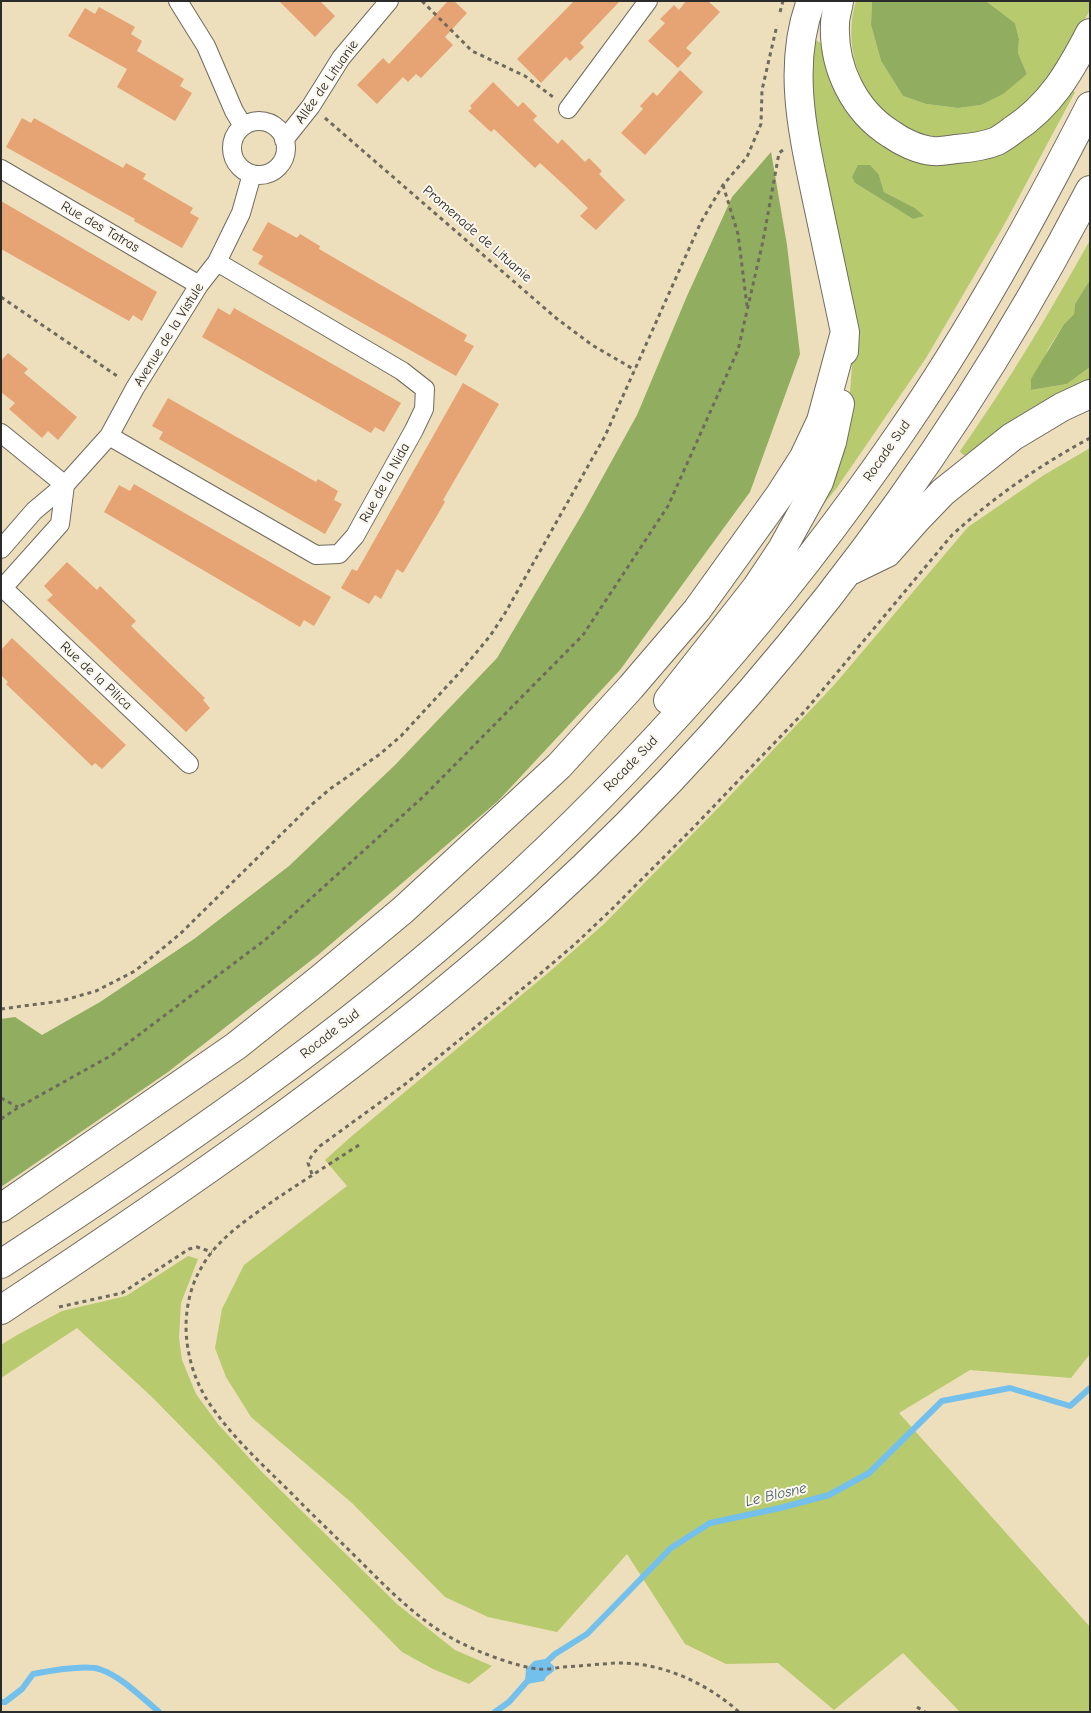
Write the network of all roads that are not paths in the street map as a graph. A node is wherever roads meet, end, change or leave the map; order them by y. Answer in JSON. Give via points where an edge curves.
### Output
{"nodes":[{"id":1,"x":178,"y":1,"type":"edge"},
{"id":2,"x":648,"y":1,"type":"edge"},
{"id":3,"x":811,"y":1,"type":"edge"},
{"id":4,"x":839,"y":1,"type":"edge"},
{"id":5,"x":384,"y":3,"type":"edge"},
{"id":6,"x":1090,"y":33,"type":"edge"},
{"id":7,"x":1090,"y":106,"type":"edge"},
{"id":8,"x":568,"y":109,"type":"road end"},
{"id":9,"x":243,"y":126,"type":"junction"},
{"id":10,"x":284,"y":140,"type":"junction"},
{"id":11,"x":1,"y":169,"type":"edge"},
{"id":12,"x":252,"y":174,"type":"junction"},
{"id":13,"x":1090,"y":190,"type":"edge"},
{"id":14,"x":217,"y":262,"type":"junction"},
{"id":15,"x":199,"y":285,"type":"junction"},
{"id":16,"x":845,"y":332,"type":"junction"},
{"id":17,"x":1090,"y":394,"type":"edge"},
{"id":18,"x":1,"y":434,"type":"edge"},
{"id":19,"x":109,"y":436,"type":"junction"},
{"id":20,"x":65,"y":485,"type":"junction"},
{"id":21,"x":1,"y":549,"type":"edge"},
{"id":22,"x":849,"y":572,"type":"junction"},
{"id":23,"x":2,"y":589,"type":"edge"},
{"id":24,"x":648,"y":748,"type":"junction"},
{"id":25,"x":189,"y":764,"type":"dead end"},
{"id":26,"x":1,"y":1208,"type":"edge"},
{"id":27,"x":1,"y":1264,"type":"edge"},
{"id":28,"x":1,"y":1310,"type":"edge"}],
"edges":[{"from":1,"to":9,"type":"street","via":[[206,46]]},
{"from":2,"to":8,"type":"street"},
{"from":3,"to":16,"type":"highway","via":[[799,55],[799,93],[804,136]]},
{"from":4,"to":6,"type":"highway","via":[[835,23],[837,50],[844,80],[852,94],[884,130],[912,145],[933,151],[997,141],[1026,122],[1068,74]]},
{"from":5,"to":10,"type":"street","name":"Allée de Lituanie","via":[[341,58],[312,106]]},
{"from":7,"to":24,"type":"highway","name":"Rocade Sud","via":[[1010,258],[900,434],[775,603]]},
{"from":9,"to":10,"type":"street","via":[[267,123],[275,126]]},
{"from":9,"to":12,"type":"street","via":[[234,139],[233,155],[242,169]]},
{"from":10,"to":12,"type":"street","via":[[286,148],[280,165],[265,174]]},
{"from":11,"to":15,"type":"street","name":"Rue des Tatras"},
{"from":12,"to":14,"type":"street","name":"Avenue de la Vistule","via":[[240,213]]},
{"from":13,"to":22,"type":"highway","via":[[986,374],[909,490]]},
{"from":14,"to":15,"type":"street","name":"Avenue de la Vistule"},
{"from":14,"to":19,"type":"street","name":"Rue de la Nida","via":[[402,371],[425,389],[424,409],[356,536],[339,554],[316,555]]},
{"from":15,"to":19,"type":"street","name":"Avenue de la Vistule"},
{"from":16,"to":24,"type":"highway","via":[[841,400],[819,482],[756,588],[662,708]]},
{"from":16,"to":26,"type":"highway","via":[[820,421],[804,457],[779,496],[697,610],[559,766],[404,910],[236,1046]]},
{"from":17,"to":22,"type":"highway","via":[[1012,437],[943,492],[887,553]]},
{"from":18,"to":20,"type":"street"},
{"from":19,"to":20,"type":"street","name":"Avenue de la Vistule"},
{"from":20,"to":21,"type":"street","name":"Avenue de la Vistule","via":[[34,512]]},
{"from":20,"to":23,"type":"street","via":[[60,524]]},
{"from":22,"to":28,"type":"highway","via":[[756,686],[661,790],[602,850],[495,948],[367,1053],[138,1219]]},
{"from":23,"to":25,"type":"street","name":"Rue de la Pilica"},
{"from":24,"to":27,"type":"highway","name":"Rocade Sud","via":[[488,904],[352,1017],[170,1152]]}]}
